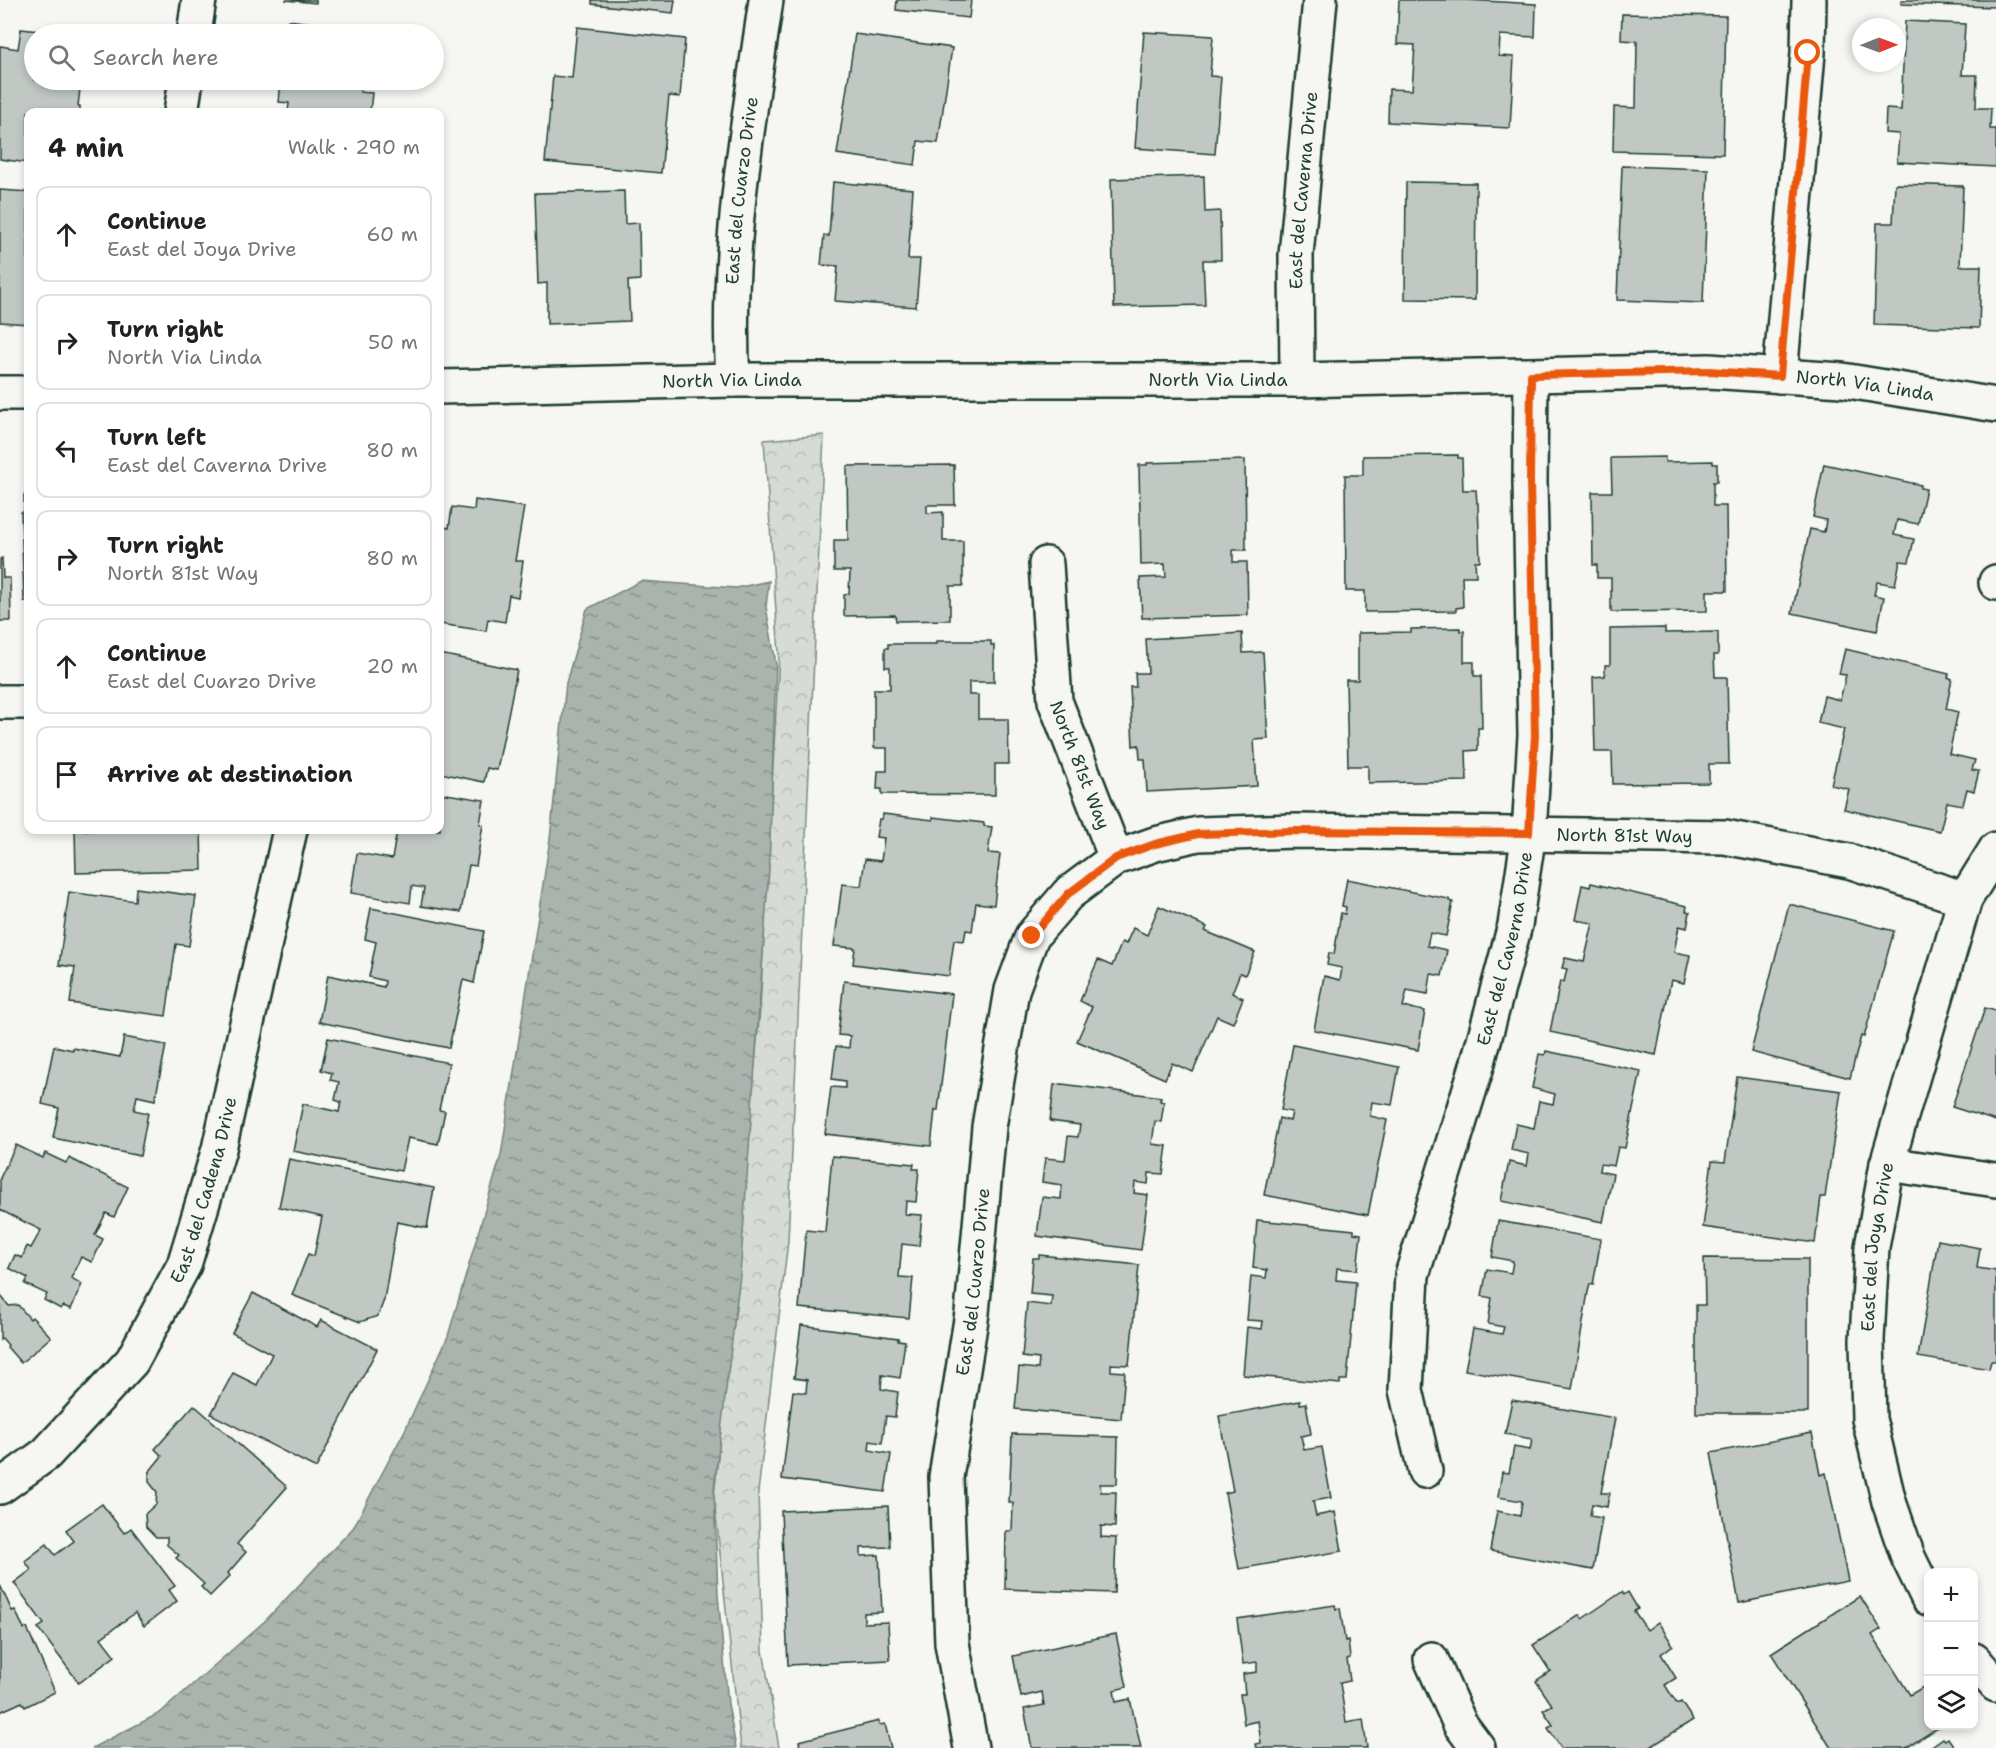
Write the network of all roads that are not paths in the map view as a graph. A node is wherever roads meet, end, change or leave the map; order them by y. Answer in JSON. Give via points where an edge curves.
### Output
{"nodes":[{"id":1,"x":199,"y":0,"type":"edge"},
{"id":2,"x":766,"y":0,"type":"edge"},
{"id":3,"x":1320,"y":0,"type":"edge"},
{"id":4,"x":1809,"y":0,"type":"edge"},
{"id":5,"x":195,"y":24,"type":"edge"},
{"id":6,"x":184,"y":90,"type":"edge"},
{"id":7,"x":182,"y":108,"type":"edge"},
{"id":8,"x":1531,"y":375,"type":"junction"},
{"id":9,"x":1780,"y":376,"type":"junction"},
{"id":10,"x":733,"y":380,"type":"junction"},
{"id":11,"x":1297,"y":381,"type":"junction"},
{"id":12,"x":444,"y":387,"type":"edge"},
{"id":13,"x":0,"y":393,"type":"edge"},
{"id":14,"x":24,"y":393,"type":"edge"},
{"id":15,"x":1996,"y":405,"type":"edge"},
{"id":16,"x":1047,"y":564,"type":"dead end"},
{"id":17,"x":0,"y":702,"type":"edge"},
{"id":18,"x":24,"y":702,"type":"edge"},
{"id":19,"x":1529,"y":833,"type":"junction"},
{"id":20,"x":289,"y":834,"type":"edge"},
{"id":21,"x":1996,"y":849,"type":"edge"},
{"id":22,"x":1116,"y":858,"type":"junction"},
{"id":23,"x":1965,"y":899,"type":"junction"},
{"id":24,"x":1887,"y":1164,"type":"junction"},
{"id":25,"x":1996,"y":1180,"type":"edge"},
{"id":26,"x":1425,"y":1472,"type":"dead end"},
{"id":27,"x":0,"y":1487,"type":"edge"},
{"id":28,"x":1924,"y":1588,"type":"edge"},
{"id":29,"x":1431,"y":1659,"type":"dead end"},
{"id":30,"x":1978,"y":1665,"type":"edge"},
{"id":31,"x":1996,"y":1685,"type":"edge"},
{"id":32,"x":971,"y":1748,"type":"edge"},
{"id":33,"x":1478,"y":1748,"type":"edge"}],
"edges":[{"from":1,"to":5,"type":"street"},
{"from":2,"to":10,"type":"street","name":"East del Cuarzo Drive","via":[[739,191],[732,274]]},
{"from":3,"to":11,"type":"street","name":"East del Caverna Drive","via":[[1296,255]]},
{"from":4,"to":9,"type":"street","via":[[1808,53]]},
{"from":6,"to":7,"type":"street"},
{"from":8,"to":9,"type":"street","name":"North Via Linda","via":[[1709,371]]},
{"from":8,"to":11,"type":"street","name":"North Via Linda"},
{"from":8,"to":19,"type":"street","name":"East del Caverna Drive","via":[[1535,735]]},
{"from":9,"to":15,"type":"street","name":"North Via Linda","via":[[1842,380]]},
{"from":10,"to":11,"type":"street","name":"North Via Linda"},
{"from":10,"to":12,"type":"street","name":"North Via Linda"},
{"from":13,"to":14,"type":"street"},
{"from":16,"to":22,"type":"street","name":"North 81st Way","via":[[1056,702]]},
{"from":17,"to":18,"type":"street"},
{"from":19,"to":22,"type":"street","name":"North 81st Way","via":[[1198,834]]},
{"from":19,"to":23,"type":"street","name":"North 81st Way","via":[[1725,837],[1849,861]]},
{"from":19,"to":26,"type":"street","name":"East del Caverna Drive","via":[[1512,936],[1477,1066],[1412,1275],[1406,1390]]},
{"from":20,"to":27,"type":"street","name":"East del Cadena Drive","via":[[219,1149],[184,1265],[132,1361],[46,1454]]},
{"from":21,"to":23,"type":"street","name":"East del Joya Drive"},
{"from":22,"to":32,"type":"street","name":"East del Cuarzo Drive","via":[[1068,894],[1032,936],[1012,990],[991,1115],[972,1313],[946,1477],[952,1643]]},
{"from":23,"to":24,"type":"street","name":"East del Joya Drive"},
{"from":24,"to":25,"type":"street"},
{"from":24,"to":28,"type":"street","name":"East del Joya Drive","via":[[1872,1247],[1867,1340],[1869,1419],[1889,1502],[1908,1557]]},
{"from":29,"to":33,"type":"street","via":[[1460,1724]]},
{"from":30,"to":31,"type":"street"}]}
